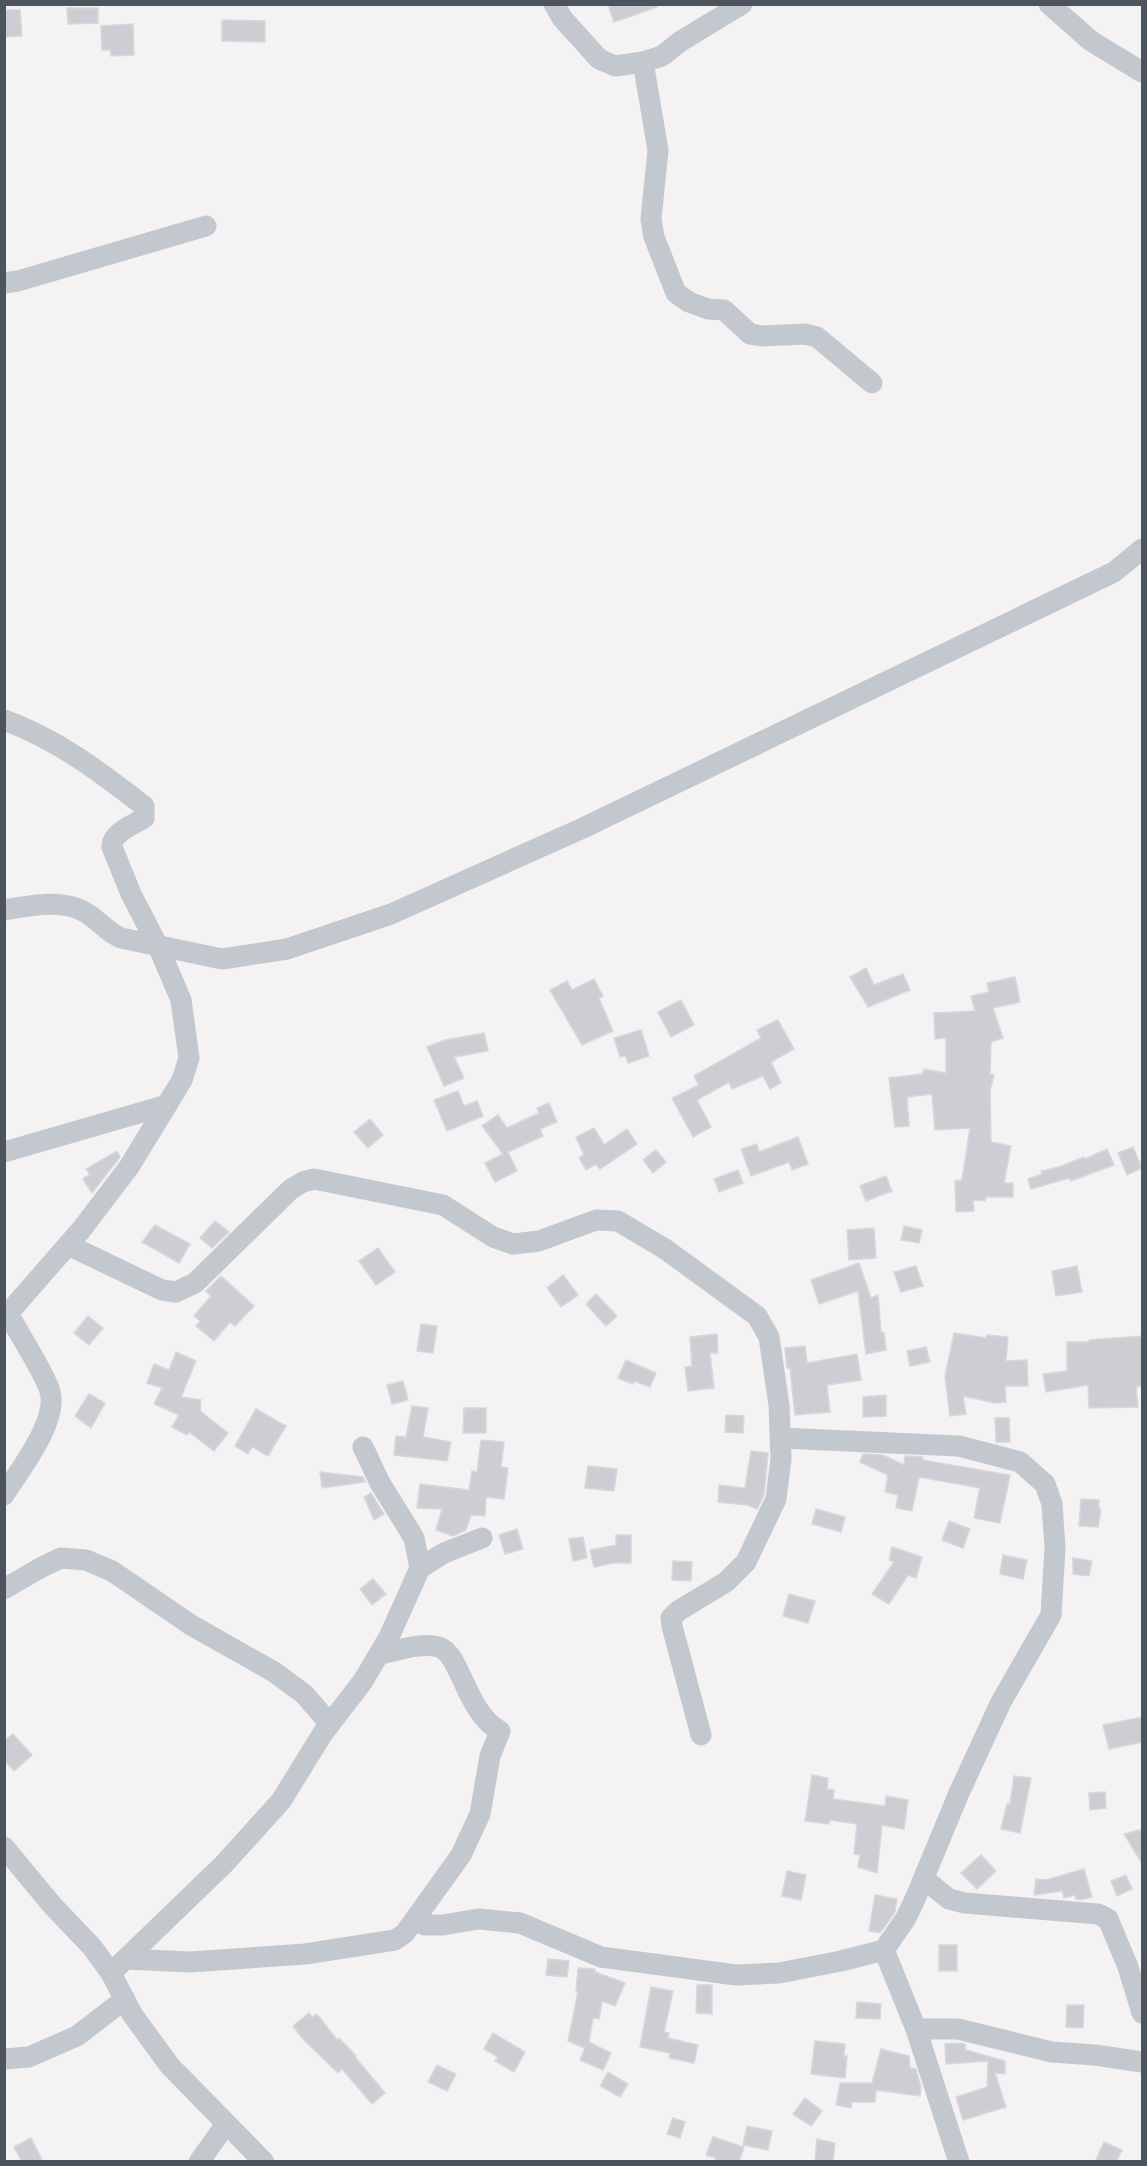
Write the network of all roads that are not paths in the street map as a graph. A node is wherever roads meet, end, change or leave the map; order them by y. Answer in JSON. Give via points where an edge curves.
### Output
{"nodes":[{"id":1,"x":554,"y":4,"type":"edge"},
{"id":2,"x":742,"y":4,"type":"edge"},
{"id":3,"x":1049,"y":4,"type":"edge"},
{"id":4,"x":643,"y":62,"type":"junction"},
{"id":5,"x":1143,"y":72,"type":"edge"},
{"id":6,"x":206,"y":226,"type":"dead end"},
{"id":7,"x":4,"y":283,"type":"edge"},
{"id":8,"x":872,"y":383,"type":"dead end"},
{"id":9,"x":1143,"y":549,"type":"edge"},
{"id":10,"x":4,"y":720,"type":"edge"},
{"id":11,"x":4,"y":910,"type":"edge"},
{"id":12,"x":158,"y":946,"type":"junction"},
{"id":13,"x":167,"y":1105,"type":"junction"},
{"id":14,"x":4,"y":1152,"type":"edge"},
{"id":15,"x":68,"y":1245,"type":"junction"},
{"id":16,"x":7,"y":1317,"type":"edge"},
{"id":17,"x":781,"y":1438,"type":"junction"},
{"id":18,"x":363,"y":1447,"type":"dead end"},
{"id":19,"x":4,"y":1495,"type":"edge"},
{"id":20,"x":482,"y":1538,"type":"dead end"},
{"id":21,"x":420,"y":1568,"type":"junction"},
{"id":22,"x":4,"y":1589,"type":"edge"},
{"id":23,"x":379,"y":1654,"type":"junction"},
{"id":24,"x":330,"y":1724,"type":"junction"},
{"id":25,"x":702,"y":1735,"type":"dead end"},
{"id":26,"x":4,"y":1847,"type":"edge"},
{"id":27,"x":924,"y":1879,"type":"junction"},
{"id":28,"x":415,"y":1920,"type":"junction"},
{"id":29,"x":884,"y":1950,"type":"junction"},
{"id":30,"x":118,"y":1966,"type":"junction"},
{"id":31,"x":125,"y":1999,"type":"junction"},
{"id":32,"x":1143,"y":2013,"type":"edge"},
{"id":33,"x":916,"y":2029,"type":"junction"},
{"id":34,"x":4,"y":2059,"type":"edge"},
{"id":35,"x":1143,"y":2062,"type":"edge"},
{"id":36,"x":226,"y":2124,"type":"junction"},
{"id":37,"x":199,"y":2162,"type":"edge"},
{"id":38,"x":264,"y":2162,"type":"edge"},
{"id":39,"x":959,"y":2162,"type":"edge"}],
"edges":[{"from":1,"to":4,"type":"street","via":[[599,59],[615,66]]},
{"from":2,"to":4,"type":"street","via":[[662,56]]},
{"from":3,"to":5,"type":"street","via":[[1091,40]]},
{"from":4,"to":8,"type":"street","via":[[658,150],[651,219],[676,293],[708,309],[724,310],[750,334],[818,337]]},
{"from":6,"to":7,"type":"street"},
{"from":9,"to":12,"type":"street","via":[[1114,572],[594,823],[391,914],[287,949],[222,959]]},
{"from":10,"to":12,"type":"street","via":[[28,728],[94,767],[144,806],[144,818],[115,836],[112,848]]},
{"from":11,"to":12,"type":"street","via":[[59,904],[72,907],[84,911],[110,934]]},
{"from":12,"to":13,"type":"street","via":[[181,1000],[189,1058]]},
{"from":13,"to":14,"type":"street"},
{"from":13,"to":15,"type":"street","via":[[129,1167]]},
{"from":15,"to":16,"type":"street"},
{"from":15,"to":17,"type":"street","via":[[162,1290],[176,1292],[195,1283],[291,1189],[314,1179],[443,1205],[493,1237],[513,1244],[539,1241],[596,1220],[618,1221],[665,1249],[757,1316],[769,1337],[773,1357]]},
{"from":16,"to":19,"type":"street","via":[[50,1389],[50,1409],[46,1427]]},
{"from":17,"to":25,"type":"street","via":[[776,1499],[746,1562],[726,1582],[672,1618]]},
{"from":17,"to":27,"type":"street","via":[[958,1446],[1020,1462],[1045,1484],[1054,1524],[1051,1615],[1001,1702]]},
{"from":18,"to":21,"type":"street","via":[[414,1538]]},
{"from":20,"to":21,"type":"street","via":[[444,1553]]},
{"from":21,"to":23,"type":"street"},
{"from":22,"to":24,"type":"street","via":[[61,1558],[86,1560],[112,1571],[191,1625],[274,1672],[304,1694]]},
{"from":23,"to":24,"type":"street"},
{"from":23,"to":28,"type":"street","via":[[440,1647],[453,1656],[464,1687],[484,1720],[500,1731],[490,1756],[480,1814],[461,1855]]},
{"from":24,"to":30,"type":"street","via":[[281,1801],[224,1863]]},
{"from":26,"to":30,"type":"street","via":[[92,1947]]},
{"from":27,"to":29,"type":"street","via":[[906,1918]]},
{"from":27,"to":32,"type":"street","via":[[949,1899],[965,1903],[1098,1914],[1108,1919]]},
{"from":28,"to":29,"type":"street","via":[[425,1925],[478,1919],[520,1923],[601,1957],[736,1975],[778,1973]]},
{"from":28,"to":30,"type":"street","via":[[395,1940],[353,1947],[305,1954]]},
{"from":29,"to":33,"type":"street"},
{"from":30,"to":31,"type":"street"},
{"from":31,"to":34,"type":"street","via":[[77,2036],[29,2057]]},
{"from":31,"to":36,"type":"street","via":[[170,2066]]},
{"from":33,"to":35,"type":"street","via":[[958,2029],[1052,2052]]},
{"from":33,"to":39,"type":"street"},
{"from":36,"to":37,"type":"street"},
{"from":36,"to":38,"type":"street"}]}
